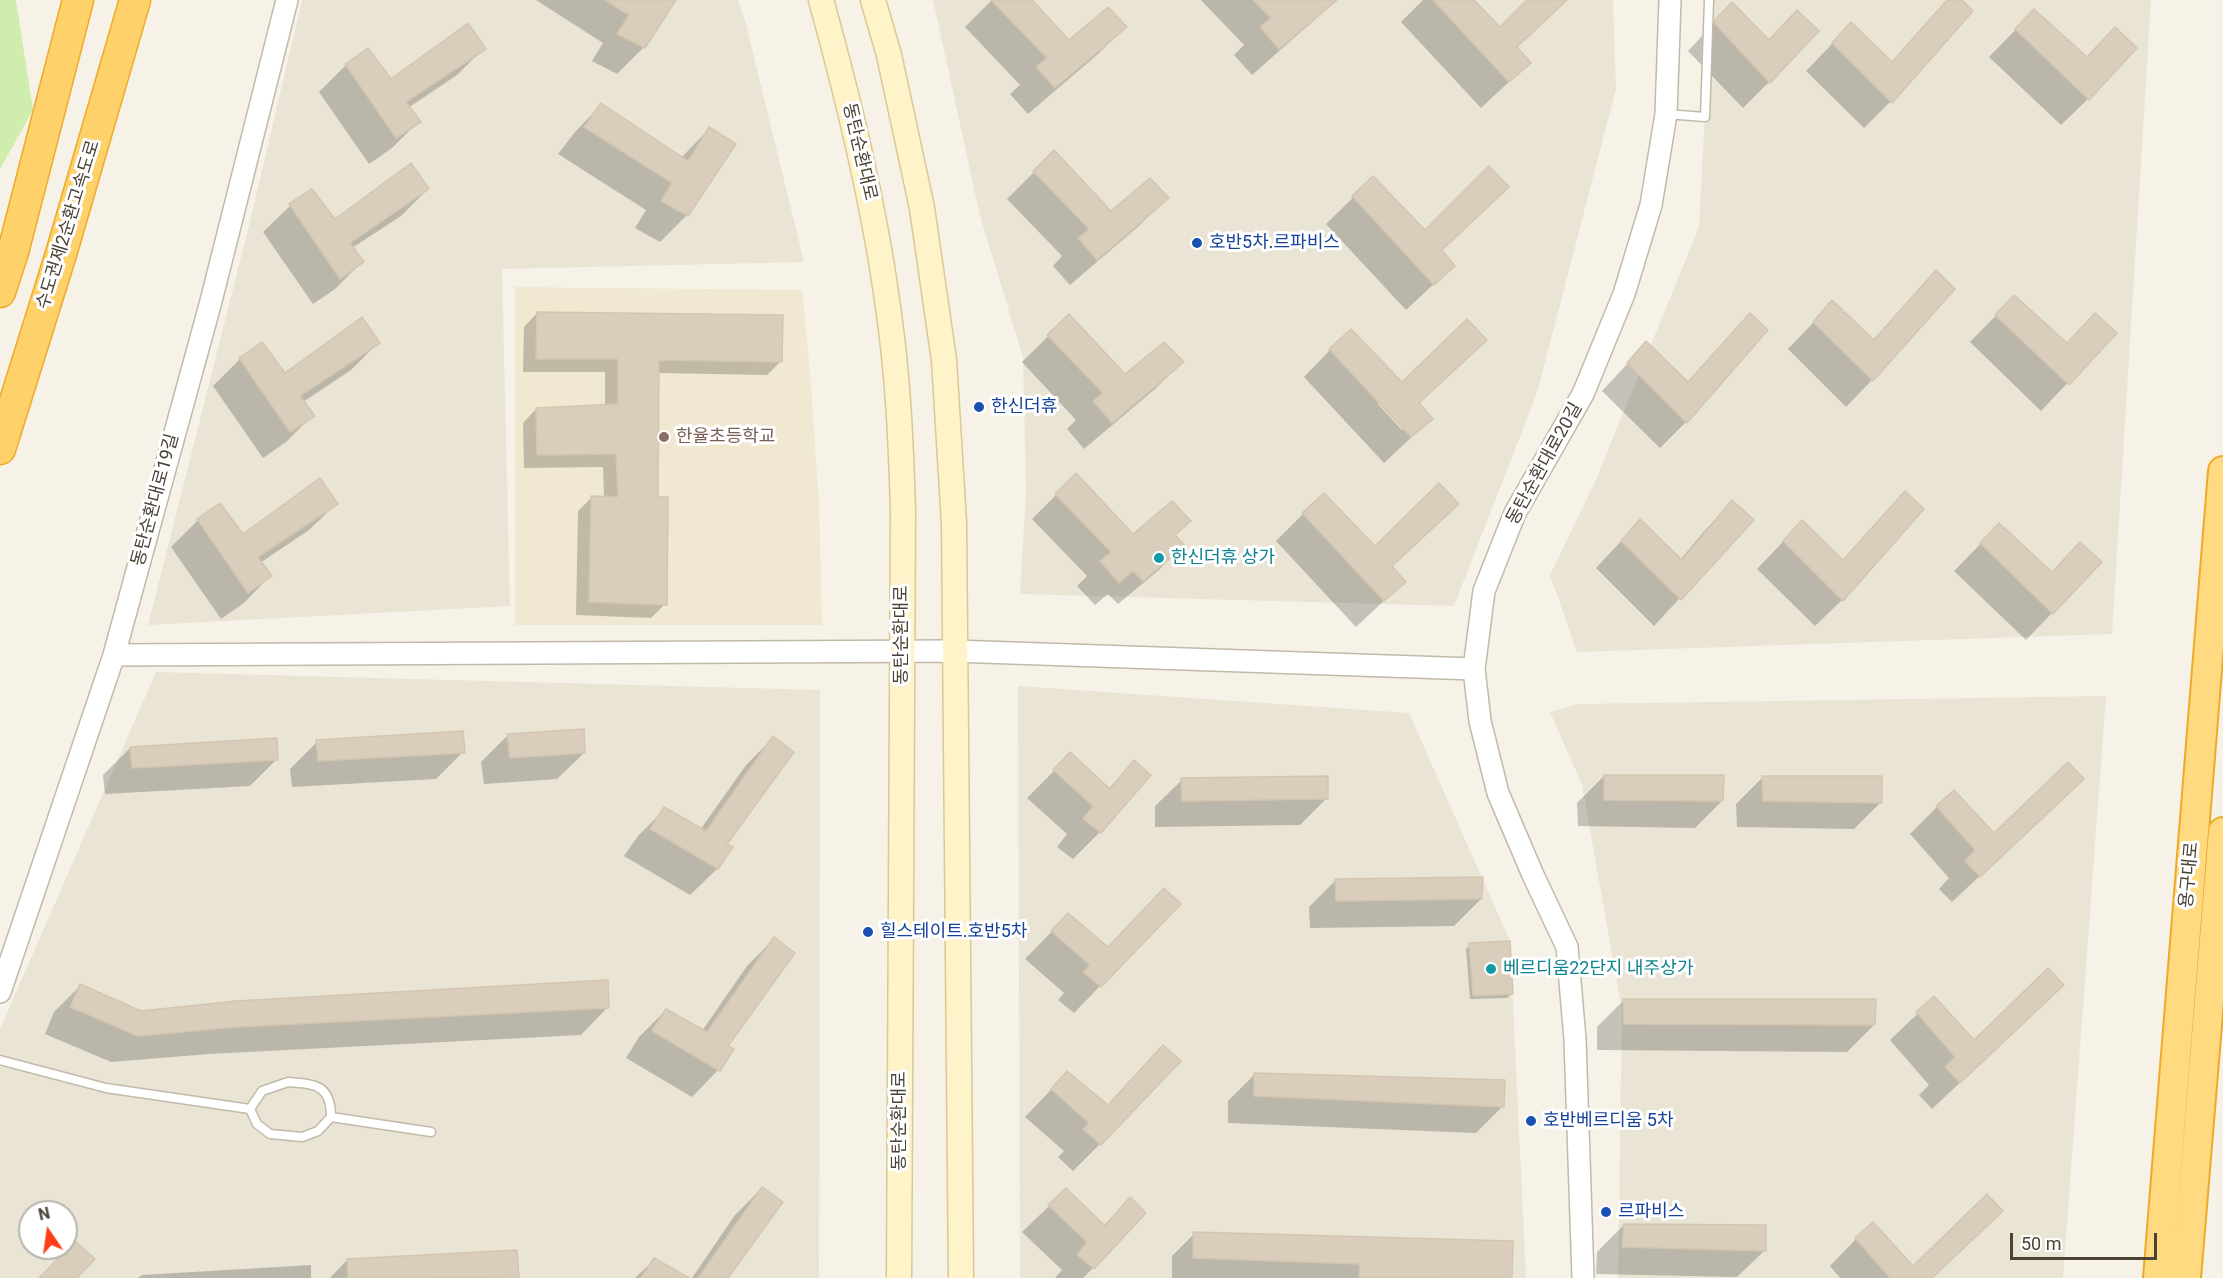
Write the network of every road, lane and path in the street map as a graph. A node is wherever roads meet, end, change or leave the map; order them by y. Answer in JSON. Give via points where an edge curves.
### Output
{"nodes":[{"id":1,"x":78,"y":0,"type":"edge"},
{"id":2,"x":135,"y":0,"type":"edge"},
{"id":3,"x":287,"y":0,"type":"edge"},
{"id":4,"x":821,"y":0,"type":"edge"},
{"id":5,"x":873,"y":0,"type":"edge"},
{"id":6,"x":1670,"y":0,"type":"edge"},
{"id":7,"x":1709,"y":0,"type":"edge"},
{"id":8,"x":1666,"y":114,"type":"junction"},
{"id":9,"x":0,"y":292,"type":"edge"},
{"id":10,"x":0,"y":449,"type":"edge"},
{"id":11,"x":2223,"y":471,"type":"edge"},
{"id":12,"x":902,"y":651,"type":"junction"},
{"id":13,"x":954,"y":651,"type":"junction"},
{"id":14,"x":114,"y":654,"type":"junction"},
{"id":15,"x":1474,"y":669,"type":"junction"},
{"id":16,"x":2223,"y":832,"type":"edge"},
{"id":17,"x":0,"y":992,"type":"edge"},
{"id":18,"x":0,"y":1060,"type":"edge"},
{"id":19,"x":250,"y":1109,"type":"junction"},
{"id":20,"x":331,"y":1117,"type":"junction"},
{"id":21,"x":431,"y":1132,"type":"dead end"},
{"id":22,"x":899,"y":1278,"type":"edge"},
{"id":23,"x":961,"y":1278,"type":"edge"},
{"id":24,"x":1583,"y":1278,"type":"edge"},
{"id":25,"x":2158,"y":1278,"type":"edge"},
{"id":26,"x":2186,"y":1278,"type":"edge"}],
"edges":[{"from":1,"to":9,"type":"highway"},
{"from":2,"to":10,"type":"highway","name":"수도권제2순환고속도로"},
{"from":3,"to":14,"type":"street","name":"동탄순환대로19길","via":[[210,305]]},
{"from":4,"to":12,"type":"main road","name":"동탄순환대로","via":[[863,171],[889,309],[903,511]]},
{"from":5,"to":13,"type":"main road","via":[[922,208],[944,360],[954,523]]},
{"from":6,"to":8,"type":"street","name":"동탄순환대로20길"},
{"from":7,"to":8,"type":"lane","via":[[1705,117]]},
{"from":8,"to":15,"type":"street","name":"동탄순환대로20길","via":[[1651,205],[1624,294],[1583,394],[1515,513],[1484,591]]},
{"from":11,"to":25,"type":"highway","name":"용구대로"},
{"from":12,"to":13,"type":"street"},
{"from":12,"to":14,"type":"street"},
{"from":12,"to":22,"type":"main road","name":"동탄순환대로"},
{"from":13,"to":15,"type":"street"},
{"from":13,"to":23,"type":"main road"},
{"from":14,"to":17,"type":"street","name":"동탄순환대로19길"},
{"from":15,"to":24,"type":"street","name":"동탄순환대로20길","via":[[1480,721],[1498,793],[1567,947],[1575,1039]]},
{"from":16,"to":26,"type":"highway","name":"용구대로"},
{"from":18,"to":19,"type":"lane","via":[[106,1088]]},
{"from":19,"to":20,"type":"lane","via":[[257,1124],[270,1134],[302,1137],[318,1131]]},
{"from":19,"to":20,"type":"lane","via":[[262,1091],[288,1082],[313,1083],[326,1094]]},
{"from":20,"to":21,"type":"lane"}]}
